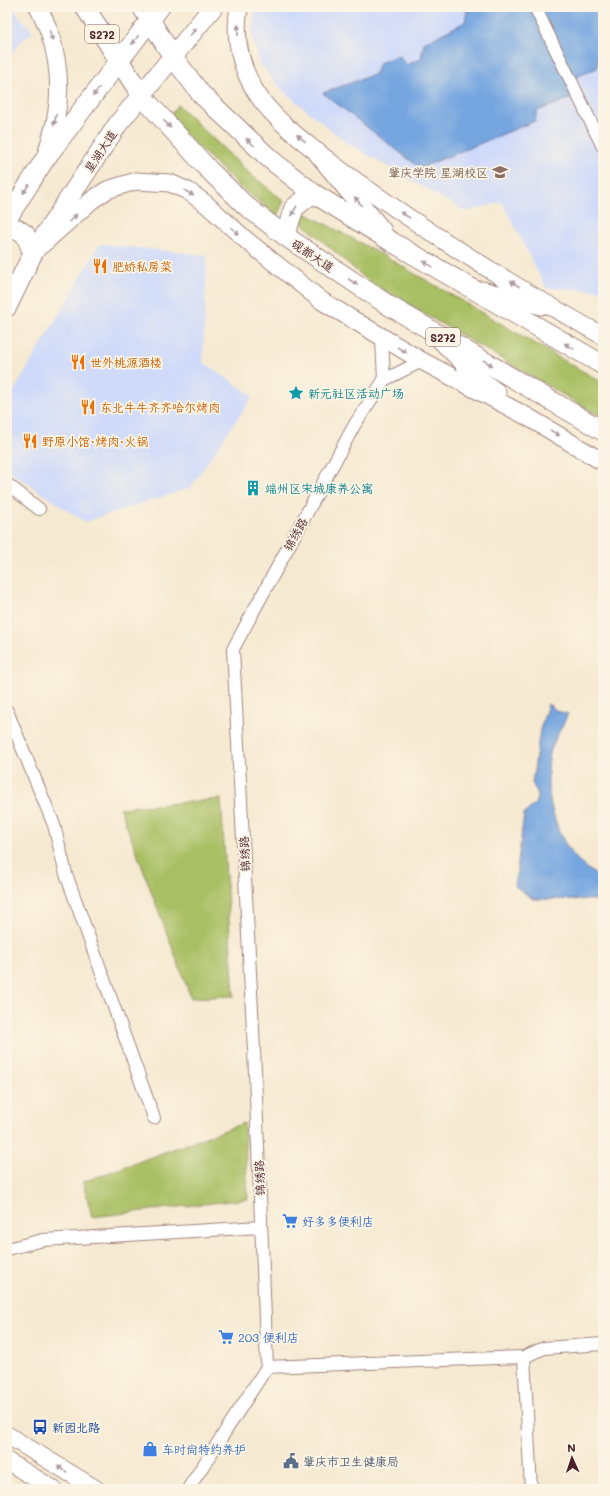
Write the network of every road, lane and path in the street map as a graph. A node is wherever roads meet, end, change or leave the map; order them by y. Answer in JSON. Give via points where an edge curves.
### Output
{"nodes":[{"id":1,"x":38,"y":7,"type":"edge"},
{"id":2,"x":85,"y":7,"type":"edge"},
{"id":3,"x":213,"y":7,"type":"edge"},
{"id":4,"x":239,"y":7,"type":"edge"},
{"id":5,"x":535,"y":7,"type":"edge"},
{"id":6,"x":151,"y":11,"type":"edge"},
{"id":7,"x":173,"y":57,"type":"junction"},
{"id":8,"x":119,"y":61,"type":"junction"},
{"id":9,"x":141,"y":95,"type":"junction"},
{"id":10,"x":603,"y":147,"type":"edge"},
{"id":11,"x":318,"y":153,"type":"junction"},
{"id":12,"x":45,"y":159,"type":"junction"},
{"id":13,"x":313,"y":193,"type":"junction"},
{"id":14,"x":7,"y":219,"type":"edge"},
{"id":15,"x":7,"y":230,"type":"edge"},
{"id":16,"x":285,"y":236,"type":"junction"},
{"id":17,"x":392,"y":242,"type":"junction"},
{"id":18,"x":33,"y":253,"type":"junction"},
{"id":19,"x":462,"y":284,"type":"junction"},
{"id":20,"x":7,"y":307,"type":"edge"},
{"id":21,"x":560,"y":312,"type":"junction"},
{"id":22,"x":427,"y":327,"type":"junction"},
{"id":23,"x":603,"y":336,"type":"edge"},
{"id":24,"x":382,"y":338,"type":"junction"},
{"id":25,"x":422,"y":362,"type":"junction"},
{"id":26,"x":603,"y":365,"type":"edge"},
{"id":27,"x":384,"y":380,"type":"junction"},
{"id":28,"x":528,"y":417,"type":"junction"},
{"id":29,"x":603,"y":431,"type":"edge"},
{"id":30,"x":603,"y":462,"type":"edge"},
{"id":31,"x":7,"y":484,"type":"edge"},
{"id":32,"x":40,"y":509,"type":"dead end"},
{"id":33,"x":7,"y":711,"type":"edge"},
{"id":34,"x":154,"y":1118,"type":"dead end"},
{"id":35,"x":261,"y":1227,"type":"junction"},
{"id":36,"x":7,"y":1249,"type":"edge"},
{"id":37,"x":603,"y":1344,"type":"edge"},
{"id":38,"x":524,"y":1357,"type":"junction"},
{"id":39,"x":267,"y":1367,"type":"junction"},
{"id":40,"x":7,"y":1434,"type":"edge"},
{"id":41,"x":7,"y":1461,"type":"edge"},
{"id":42,"x":53,"y":1489,"type":"edge"},
{"id":43,"x":96,"y":1489,"type":"edge"},
{"id":44,"x":188,"y":1489,"type":"edge"},
{"id":45,"x":531,"y":1489,"type":"edge"}],
"edges":[{"from":1,"to":12,"type":"street","one_way":true,"via":[[53,45],[58,91],[56,117]]},
{"from":2,"to":8,"type":"main road","name":"砚都大道","number":"S272"},
{"from":7,"to":3,"type":"main road","name":"星湖大道","one_way":true},
{"from":11,"to":4,"type":"street","one_way":true,"via":[[277,117],[254,90],[239,52]]},
{"from":5,"to":10,"type":"street"},
{"from":6,"to":7,"type":"main road"},
{"from":6,"to":8,"type":"main road","one_way":true},
{"from":7,"to":9,"type":"main road","name":"星湖大道"},
{"from":13,"to":7,"type":"main road","one_way":true,"via":[[230,123],[201,94]]},
{"from":8,"to":9,"type":"main road","name":"砚都大道","number":"S272"},
{"from":8,"to":12,"type":"main road","one_way":true},
{"from":9,"to":16,"type":"main road","name":"砚都大道","number":"S272","one_way":true,"via":[[208,169],[246,206]]},
{"from":9,"to":18,"type":"main road","name":"星湖大道","via":[[118,124]]},
{"from":17,"to":11,"type":"main road","one_way":true},
{"from":21,"to":11,"type":"street","one_way":true,"via":[[394,208]]},
{"from":12,"to":14,"type":"main road","one_way":true},
{"from":13,"to":16,"type":"main road","one_way":true,"via":[[294,208]]},
{"from":13,"to":17,"type":"main road"},
{"from":15,"to":18,"type":"main road","via":[[17,229],[25,234]]},
{"from":16,"to":22,"type":"main road","name":"砚都大道","number":"S272","one_way":true},
{"from":19,"to":17,"type":"main road","one_way":true},
{"from":18,"to":20,"type":"main road","name":"星湖大道"},
{"from":18,"to":24,"type":"street","one_way":true,"via":[[92,200],[107,190],[136,181],[170,183],[206,204],[246,240],[322,300]]},
{"from":19,"to":21,"type":"street"},
{"from":26,"to":19,"type":"main road","one_way":true},
{"from":21,"to":23,"type":"street"},
{"from":22,"to":28,"type":"street","via":[[477,377]]},
{"from":22,"to":29,"type":"main road","name":"砚都大道","number":"S272","one_way":true},
{"from":24,"to":25,"type":"street","one_way":true},
{"from":24,"to":27,"type":"street"},
{"from":25,"to":27,"type":"street"},
{"from":25,"to":28,"type":"street"},
{"from":27,"to":35,"type":"street","name":"锦绣路","via":[[355,424],[234,649]]},
{"from":28,"to":30,"type":"street","one_way":true},
{"from":31,"to":32,"type":"street"},
{"from":33,"to":34,"type":"street","via":[[54,825],[66,874]]},
{"from":35,"to":36,"type":"street","via":[[43,1240]]},
{"from":35,"to":39,"type":"street","name":"锦绣路"},
{"from":37,"to":38,"type":"street","via":[[544,1348]]},
{"from":38,"to":39,"type":"street"},
{"from":38,"to":45,"type":"street"},
{"from":39,"to":44,"type":"street"},
{"from":43,"to":40,"type":"street","one_way":true},
{"from":41,"to":42,"type":"street"}]}
